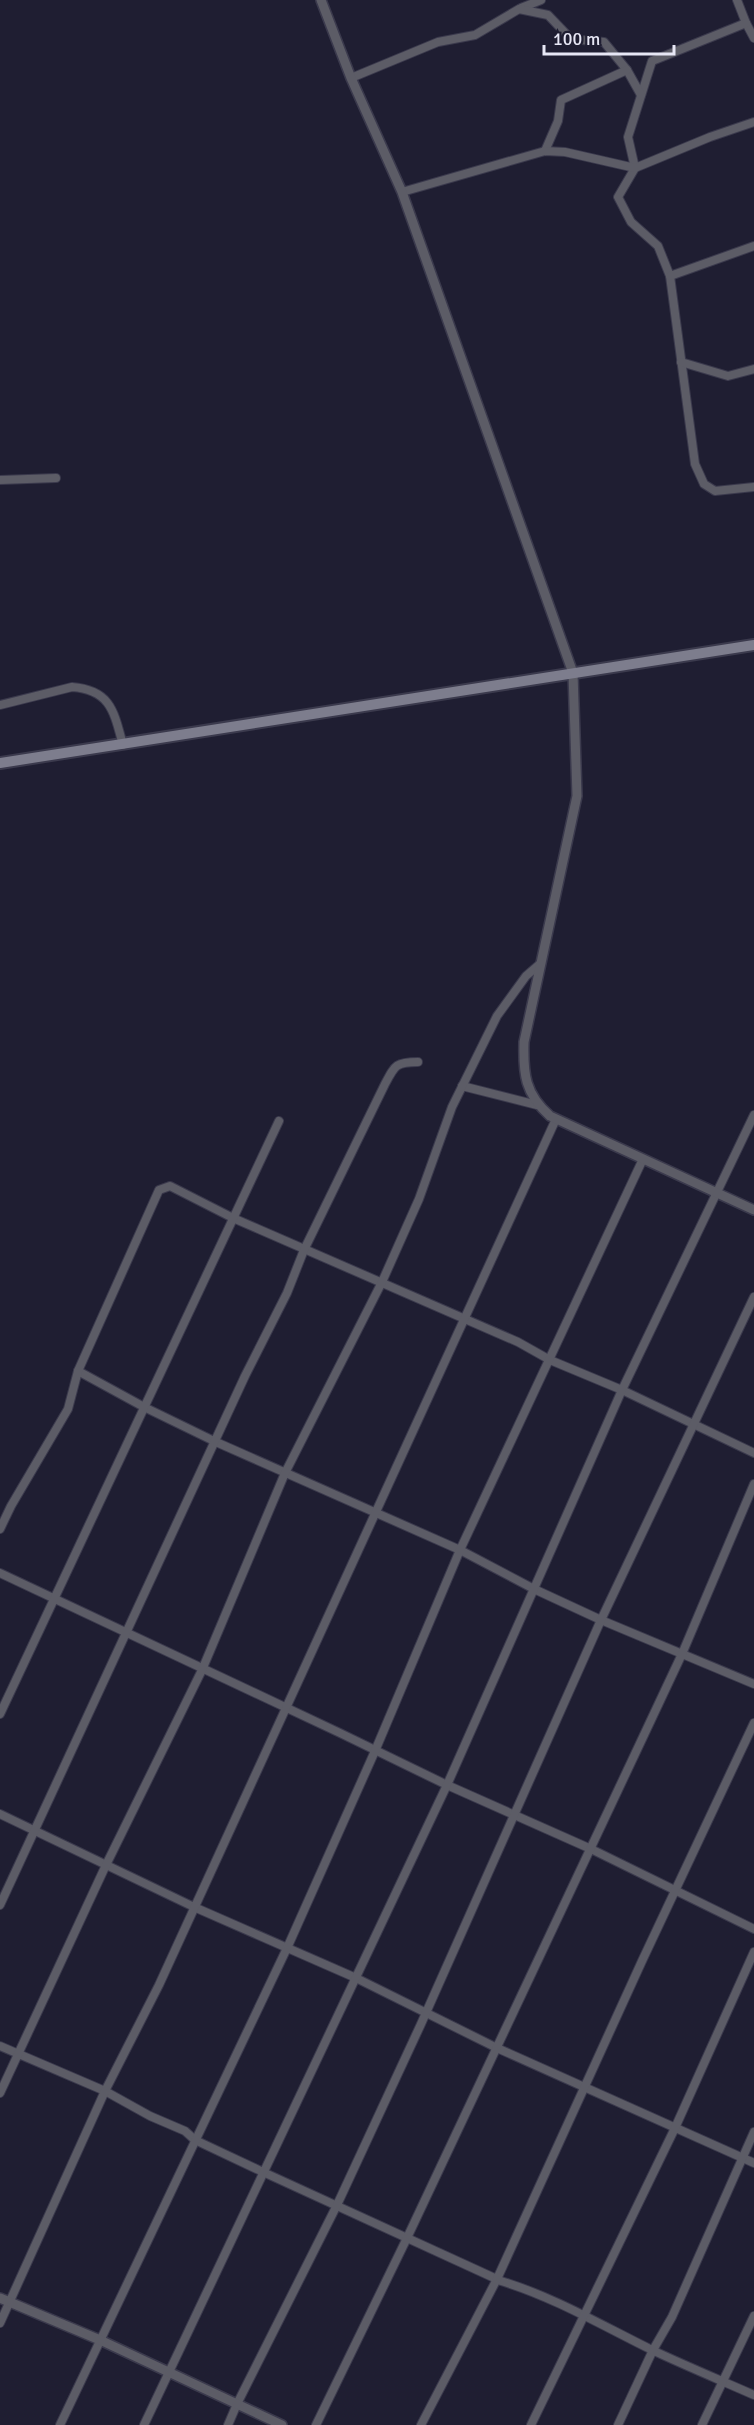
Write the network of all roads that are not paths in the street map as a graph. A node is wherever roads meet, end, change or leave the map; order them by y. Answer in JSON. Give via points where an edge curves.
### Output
{"nodes":[{"id":1,"x":321,"y":0,"type":"edge"},
{"id":2,"x":541,"y":0,"type":"edge"},
{"id":3,"x":737,"y":0,"type":"edge"},
{"id":4,"x":519,"y":9,"type":"junction"},
{"id":5,"x":746,"y":23,"type":"junction"},
{"id":6,"x":754,"y":38,"type":"edge"},
{"id":7,"x":627,"y":70,"type":"junction"},
{"id":8,"x":351,"y":78,"type":"junction"},
{"id":9,"x":640,"y":94,"type":"junction"},
{"id":10,"x":754,"y":122,"type":"edge"},
{"id":11,"x":545,"y":151,"type":"junction"},
{"id":12,"x":635,"y":168,"type":"junction"},
{"id":13,"x":402,"y":192,"type":"junction"},
{"id":14,"x":754,"y":246,"type":"edge"},
{"id":15,"x":670,"y":276,"type":"junction"},
{"id":16,"x":681,"y":362,"type":"junction"},
{"id":17,"x":754,"y":369,"type":"edge"},
{"id":18,"x":56,"y":478,"type":"dead end"},
{"id":19,"x":0,"y":480,"type":"edge"},
{"id":20,"x":754,"y":487,"type":"edge"},
{"id":21,"x":754,"y":645,"type":"edge"},
{"id":22,"x":573,"y":673,"type":"junction"},
{"id":23,"x":0,"y":705,"type":"edge"},
{"id":24,"x":123,"y":745,"type":"junction"},
{"id":25,"x":0,"y":763,"type":"edge"},
{"id":26,"x":541,"y":963,"type":"junction"},
{"id":27,"x":418,"y":1062,"type":"dead end"},
{"id":28,"x":462,"y":1086,"type":"junction"},
{"id":29,"x":537,"y":1105,"type":"junction"},
{"id":30,"x":754,"y":1115,"type":"edge"},
{"id":31,"x":556,"y":1119,"type":"junction"},
{"id":32,"x":279,"y":1121,"type":"dead end"},
{"id":33,"x":644,"y":1159,"type":"junction"},
{"id":34,"x":716,"y":1192,"type":"junction"},
{"id":35,"x":754,"y":1210,"type":"edge"},
{"id":36,"x":233,"y":1218,"type":"junction"},
{"id":37,"x":304,"y":1250,"type":"junction"},
{"id":38,"x":382,"y":1282,"type":"junction"},
{"id":39,"x":754,"y":1298,"type":"edge"},
{"id":40,"x":466,"y":1318,"type":"junction"},
{"id":41,"x":550,"y":1360,"type":"junction"},
{"id":42,"x":78,"y":1371,"type":"junction"},
{"id":43,"x":622,"y":1390,"type":"junction"},
{"id":44,"x":144,"y":1407,"type":"junction"},
{"id":45,"x":694,"y":1424,"type":"junction"},
{"id":46,"x":216,"y":1442,"type":"junction"},
{"id":47,"x":754,"y":1453,"type":"edge"},
{"id":48,"x":285,"y":1473,"type":"junction"},
{"id":49,"x":754,"y":1484,"type":"edge"},
{"id":50,"x":377,"y":1512,"type":"junction"},
{"id":51,"x":0,"y":1529,"type":"edge"},
{"id":52,"x":460,"y":1550,"type":"junction"},
{"id":53,"x":0,"y":1574,"type":"edge"},
{"id":54,"x":534,"y":1589,"type":"junction"},
{"id":55,"x":55,"y":1598,"type":"junction"},
{"id":56,"x":602,"y":1620,"type":"junction"},
{"id":57,"x":126,"y":1631,"type":"junction"},
{"id":58,"x":682,"y":1654,"type":"junction"},
{"id":59,"x":202,"y":1670,"type":"junction"},
{"id":60,"x":754,"y":1684,"type":"edge"},
{"id":61,"x":286,"y":1708,"type":"junction"},
{"id":62,"x":0,"y":1714,"type":"edge"},
{"id":63,"x":754,"y":1722,"type":"edge"},
{"id":64,"x":375,"y":1751,"type":"junction"},
{"id":65,"x":447,"y":1785,"type":"junction"},
{"id":66,"x":0,"y":1814,"type":"edge"},
{"id":67,"x":514,"y":1816,"type":"junction"},
{"id":68,"x":33,"y":1831,"type":"junction"},
{"id":69,"x":591,"y":1849,"type":"junction"},
{"id":70,"x":106,"y":1865,"type":"junction"},
{"id":71,"x":676,"y":1890,"type":"junction"},
{"id":72,"x":0,"y":1905,"type":"edge"},
{"id":73,"x":194,"y":1907,"type":"junction"},
{"id":74,"x":754,"y":1929,"type":"edge"},
{"id":75,"x":288,"y":1946,"type":"junction"},
{"id":76,"x":754,"y":1952,"type":"edge"},
{"id":77,"x":356,"y":1978,"type":"junction"},
{"id":78,"x":426,"y":2013,"type":"junction"},
{"id":79,"x":0,"y":2046,"type":"edge"},
{"id":80,"x":497,"y":2048,"type":"junction"},
{"id":81,"x":19,"y":2053,"type":"junction"},
{"id":82,"x":584,"y":2088,"type":"junction"},
{"id":83,"x":105,"y":2091,"type":"junction"},
{"id":84,"x":0,"y":2093,"type":"edge"},
{"id":85,"x":675,"y":2128,"type":"junction"},
{"id":86,"x":754,"y":2132,"type":"edge"},
{"id":87,"x":195,"y":2140,"type":"junction"},
{"id":88,"x":742,"y":2157,"type":"junction"},
{"id":89,"x":754,"y":2163,"type":"edge"},
{"id":90,"x":263,"y":2172,"type":"junction"},
{"id":91,"x":337,"y":2205,"type":"junction"},
{"id":92,"x":407,"y":2238,"type":"junction"},
{"id":93,"x":497,"y":2279,"type":"junction"},
{"id":94,"x":4,"y":2300,"type":"edge"},
{"id":95,"x":585,"y":2316,"type":"junction"},
{"id":96,"x":754,"y":2316,"type":"edge"},
{"id":97,"x":0,"y":2322,"type":"edge"},
{"id":98,"x":100,"y":2340,"type":"junction"},
{"id":99,"x":653,"y":2350,"type":"junction"},
{"id":100,"x":168,"y":2373,"type":"junction"},
{"id":101,"x":722,"y":2381,"type":"junction"},
{"id":102,"x":754,"y":2395,"type":"edge"},
{"id":103,"x":237,"y":2404,"type":"junction"},
{"id":104,"x":60,"y":2425,"type":"edge"},
{"id":105,"x":144,"y":2425,"type":"edge"},
{"id":106,"x":228,"y":2425,"type":"edge"},
{"id":107,"x":282,"y":2425,"type":"edge"},
{"id":108,"x":316,"y":2425,"type":"edge"},
{"id":109,"x":422,"y":2425,"type":"edge"},
{"id":110,"x":531,"y":2425,"type":"edge"},
{"id":111,"x":618,"y":2425,"type":"edge"},
{"id":112,"x":702,"y":2425,"type":"edge"}],
"edges":[{"from":1,"to":8,"type":"street"},
{"from":2,"to":4,"type":"street"},
{"from":3,"to":5,"type":"street"},
{"from":4,"to":7,"type":"street","via":[[548,15],[571,39],[604,42]]},
{"from":4,"to":8,"type":"street","via":[[475,34],[438,42]]},
{"from":5,"to":6,"type":"street"},
{"from":5,"to":9,"type":"street","via":[[652,61]]},
{"from":7,"to":9,"type":"street"},
{"from":7,"to":11,"type":"street","via":[[561,100],[558,121]]},
{"from":8,"to":13,"type":"street"},
{"from":9,"to":12,"type":"street","via":[[628,137]]},
{"from":10,"to":12,"type":"street"},
{"from":11,"to":12,"type":"street"},
{"from":11,"to":13,"type":"street"},
{"from":12,"to":15,"type":"street","via":[[618,197],[631,222],[658,246]]},
{"from":13,"to":22,"type":"street"},
{"from":14,"to":15,"type":"street"},
{"from":15,"to":16,"type":"street"},
{"from":16,"to":17,"type":"street","via":[[728,376]]},
{"from":16,"to":20,"type":"street","via":[[695,464],[704,484],[715,491]]},
{"from":18,"to":19,"type":"street"},
{"from":21,"to":22,"type":"main road"},
{"from":22,"to":24,"type":"main road"},
{"from":22,"to":26,"type":"street","via":[[577,796]]},
{"from":23,"to":24,"type":"street","via":[[72,687],[83,688],[101,696],[114,710]]},
{"from":24,"to":25,"type":"main road"},
{"from":26,"to":28,"type":"street","via":[[526,976],[497,1016]]},
{"from":26,"to":29,"type":"street","via":[[524,1042],[523,1065],[528,1089]]},
{"from":27,"to":37,"type":"street","via":[[395,1066]]},
{"from":28,"to":29,"type":"street"},
{"from":28,"to":38,"type":"street"},
{"from":29,"to":31,"type":"street"},
{"from":30,"to":34,"type":"street"},
{"from":31,"to":33,"type":"street"},
{"from":31,"to":40,"type":"street"},
{"from":32,"to":36,"type":"street"},
{"from":33,"to":34,"type":"street"},
{"from":33,"to":41,"type":"street"},
{"from":34,"to":35,"type":"street"},
{"from":34,"to":43,"type":"street"},
{"from":36,"to":37,"type":"street"},
{"from":36,"to":42,"type":"street","via":[[170,1186],[159,1190]]},
{"from":36,"to":44,"type":"street"},
{"from":37,"to":38,"type":"street"},
{"from":37,"to":46,"type":"street"},
{"from":38,"to":40,"type":"street"},
{"from":38,"to":48,"type":"street"},
{"from":39,"to":45,"type":"street"},
{"from":40,"to":41,"type":"street"},
{"from":40,"to":50,"type":"street"},
{"from":41,"to":43,"type":"street"},
{"from":41,"to":52,"type":"street"},
{"from":42,"to":44,"type":"street"},
{"from":42,"to":51,"type":"street","via":[[68,1409]]},
{"from":43,"to":45,"type":"street"},
{"from":43,"to":54,"type":"street"},
{"from":44,"to":46,"type":"street"},
{"from":44,"to":55,"type":"street"},
{"from":45,"to":47,"type":"street"},
{"from":45,"to":56,"type":"street"},
{"from":46,"to":48,"type":"street"},
{"from":46,"to":57,"type":"street"},
{"from":48,"to":50,"type":"street"},
{"from":48,"to":59,"type":"street"},
{"from":49,"to":58,"type":"street"},
{"from":50,"to":52,"type":"street"},
{"from":50,"to":61,"type":"street"},
{"from":52,"to":54,"type":"street"},
{"from":52,"to":64,"type":"street"},
{"from":53,"to":55,"type":"street"},
{"from":54,"to":56,"type":"street"},
{"from":54,"to":65,"type":"street"},
{"from":55,"to":57,"type":"street"},
{"from":55,"to":62,"type":"street"},
{"from":56,"to":58,"type":"street"},
{"from":56,"to":67,"type":"street"},
{"from":57,"to":59,"type":"street"},
{"from":57,"to":68,"type":"street"},
{"from":58,"to":60,"type":"street"},
{"from":58,"to":69,"type":"street"},
{"from":59,"to":61,"type":"street"},
{"from":59,"to":70,"type":"street"},
{"from":61,"to":64,"type":"street"},
{"from":61,"to":73,"type":"street"},
{"from":63,"to":71,"type":"street"},
{"from":64,"to":65,"type":"street"},
{"from":64,"to":75,"type":"street"},
{"from":65,"to":67,"type":"street"},
{"from":65,"to":77,"type":"street"},
{"from":66,"to":68,"type":"street"},
{"from":67,"to":69,"type":"street"},
{"from":67,"to":78,"type":"street"},
{"from":68,"to":70,"type":"street"},
{"from":68,"to":72,"type":"street"},
{"from":69,"to":71,"type":"street"},
{"from":69,"to":80,"type":"street"},
{"from":70,"to":73,"type":"street"},
{"from":70,"to":81,"type":"street"},
{"from":71,"to":74,"type":"street"},
{"from":71,"to":82,"type":"street"},
{"from":73,"to":75,"type":"street"},
{"from":73,"to":83,"type":"street"},
{"from":75,"to":77,"type":"street"},
{"from":75,"to":87,"type":"street"},
{"from":76,"to":85,"type":"street"},
{"from":77,"to":78,"type":"street"},
{"from":77,"to":90,"type":"street"},
{"from":78,"to":80,"type":"street"},
{"from":78,"to":91,"type":"street"},
{"from":79,"to":81,"type":"street"},
{"from":80,"to":82,"type":"street"},
{"from":80,"to":92,"type":"street"},
{"from":81,"to":83,"type":"street"},
{"from":81,"to":84,"type":"street"},
{"from":82,"to":85,"type":"street"},
{"from":82,"to":93,"type":"street"},
{"from":83,"to":87,"type":"street","via":[[185,2131]]},
{"from":83,"to":94,"type":"street"},
{"from":85,"to":88,"type":"street"},
{"from":85,"to":95,"type":"street"},
{"from":86,"to":88,"type":"street"},
{"from":87,"to":90,"type":"street"},
{"from":87,"to":98,"type":"street"},
{"from":88,"to":89,"type":"street"},
{"from":88,"to":99,"type":"street","via":[[672,2317]]},
{"from":90,"to":91,"type":"street"},
{"from":90,"to":100,"type":"street"},
{"from":91,"to":92,"type":"street"},
{"from":91,"to":103,"type":"street"},
{"from":92,"to":93,"type":"street"},
{"from":92,"to":108,"type":"street"},
{"from":93,"to":95,"type":"street"},
{"from":93,"to":109,"type":"street"},
{"from":94,"to":97,"type":"street"},
{"from":94,"to":98,"type":"street"},
{"from":95,"to":99,"type":"street"},
{"from":95,"to":110,"type":"street"},
{"from":96,"to":101,"type":"street"},
{"from":98,"to":100,"type":"street"},
{"from":98,"to":104,"type":"street"},
{"from":99,"to":101,"type":"street"},
{"from":99,"to":111,"type":"street"},
{"from":100,"to":103,"type":"street"},
{"from":100,"to":105,"type":"street"},
{"from":101,"to":102,"type":"street"},
{"from":101,"to":112,"type":"street"},
{"from":103,"to":106,"type":"street"},
{"from":103,"to":107,"type":"street"}]}
